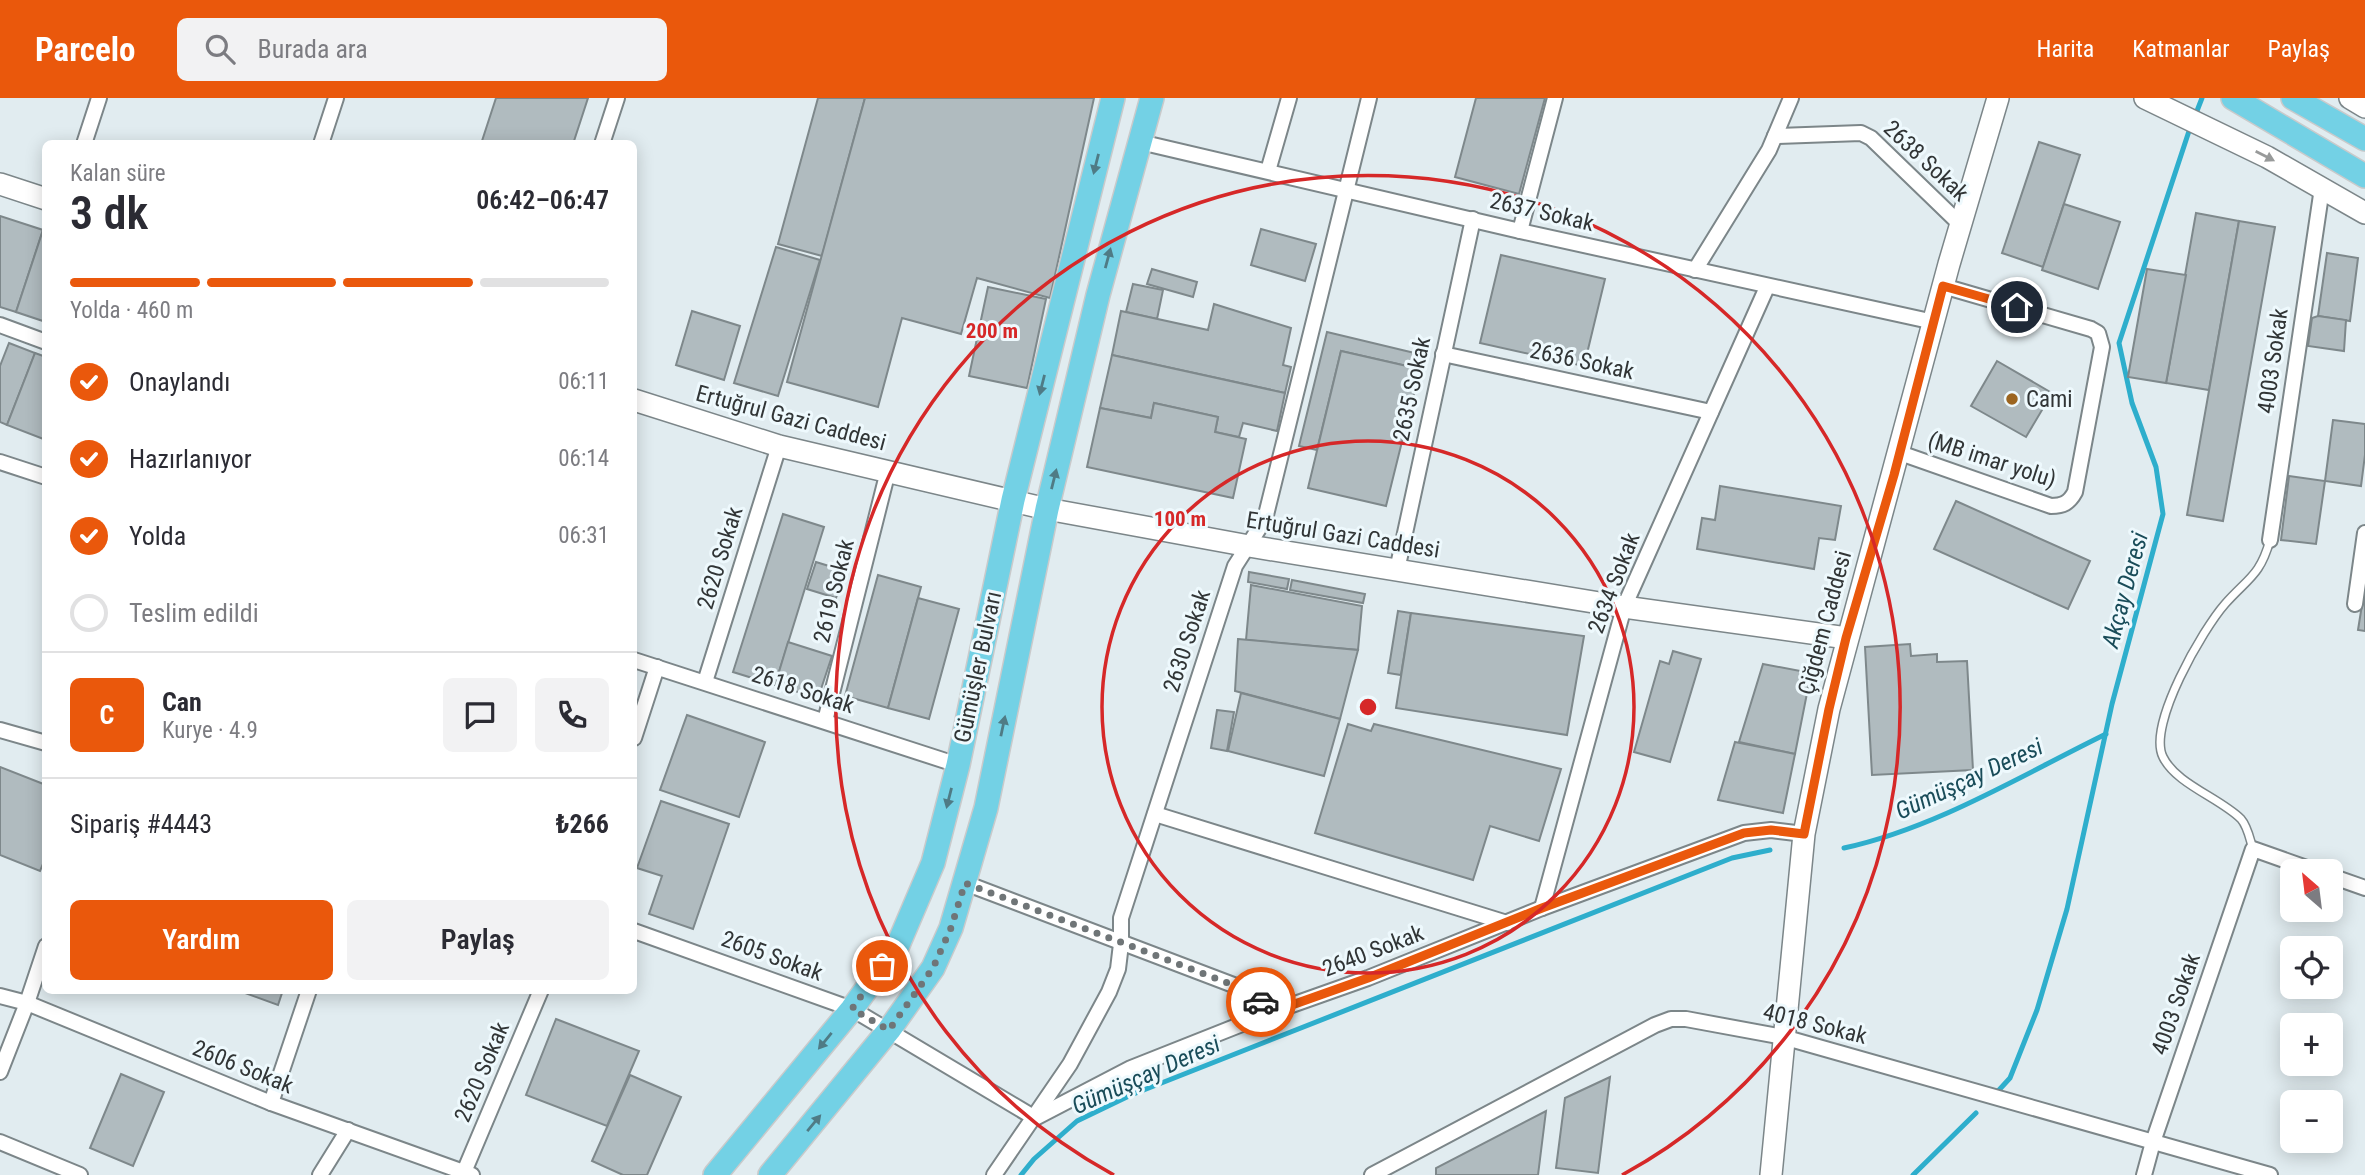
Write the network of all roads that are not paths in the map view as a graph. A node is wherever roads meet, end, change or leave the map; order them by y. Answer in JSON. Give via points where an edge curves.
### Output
{"nodes":[{"id":1,"x":99,"y":98,"type":"edge"},
{"id":2,"x":336,"y":98,"type":"edge"},
{"id":3,"x":617,"y":98,"type":"edge"},
{"id":4,"x":1113,"y":98,"type":"edge"},
{"id":5,"x":1152,"y":98,"type":"edge"},
{"id":6,"x":1289,"y":98,"type":"edge"},
{"id":7,"x":1369,"y":98,"type":"edge"},
{"id":8,"x":1555,"y":98,"type":"edge"},
{"id":9,"x":1791,"y":98,"type":"edge"},
{"id":10,"x":1998,"y":98,"type":"edge"},
{"id":11,"x":2145,"y":98,"type":"edge"},
{"id":12,"x":2233,"y":98,"type":"edge"},
{"id":13,"x":2293,"y":98,"type":"edge"},
{"id":14,"x":2350,"y":98,"type":"edge"},
{"id":15,"x":2365,"y":107,"type":"edge"},
{"id":16,"x":1775,"y":136,"type":"junction"},
{"id":17,"x":2365,"y":139,"type":"edge"},
{"id":18,"x":86,"y":140,"type":"edge"},
{"id":19,"x":324,"y":140,"type":"edge"},
{"id":20,"x":603,"y":140,"type":"edge"},
{"id":21,"x":1140,"y":142,"type":"junction"},
{"id":22,"x":1268,"y":171,"type":"junction"},
{"id":23,"x":2365,"y":176,"type":"edge"},
{"id":24,"x":0,"y":184,"type":"edge"},
{"id":25,"x":2322,"y":188,"type":"junction"},
{"id":26,"x":1346,"y":189,"type":"junction"},
{"id":27,"x":42,"y":198,"type":"edge"},
{"id":28,"x":2365,"y":213,"type":"edge"},
{"id":29,"x":1473,"y":219,"type":"junction"},
{"id":30,"x":1961,"y":225,"type":"junction"},
{"id":31,"x":1520,"y":231,"type":"junction"},
{"id":32,"x":1695,"y":270,"type":"junction"},
{"id":33,"x":1943,"y":286,"type":"junction"},
{"id":34,"x":1767,"y":287,"type":"junction"},
{"id":35,"x":1934,"y":322,"type":"junction"},
{"id":36,"x":0,"y":325,"type":"edge"},
{"id":37,"x":42,"y":341,"type":"edge"},
{"id":38,"x":1443,"y":354,"type":"junction"},
{"id":39,"x":637,"y":401,"type":"edge"},
{"id":40,"x":1711,"y":412,"type":"junction"},
{"id":41,"x":779,"y":446,"type":"junction"},
{"id":42,"x":1900,"y":453,"type":"junction"},
{"id":43,"x":0,"y":462,"type":"edge"},
{"id":44,"x":888,"y":471,"type":"junction"},
{"id":45,"x":42,"y":476,"type":"edge"},
{"id":46,"x":1013,"y":500,"type":"junction"},
{"id":47,"x":1047,"y":509,"type":"junction"},
{"id":48,"x":2365,"y":533,"type":"edge"},
{"id":49,"x":2270,"y":540,"type":"joint"},
{"id":50,"x":1249,"y":546,"type":"junction"},
{"id":51,"x":1397,"y":570,"type":"junction"},
{"id":52,"x":2355,"y":604,"type":"dead end"},
{"id":53,"x":1624,"y":607,"type":"junction"},
{"id":54,"x":1846,"y":638,"type":"junction"},
{"id":55,"x":637,"y":661,"type":"edge"},
{"id":56,"x":657,"y":667,"type":"junction"},
{"id":57,"x":705,"y":682,"type":"junction"},
{"id":58,"x":824,"y":721,"type":"junction"},
{"id":59,"x":637,"y":729,"type":"edge"},
{"id":60,"x":0,"y":730,"type":"edge"},
{"id":61,"x":42,"y":742,"type":"edge"},
{"id":62,"x":957,"y":765,"type":"junction"},
{"id":63,"x":1155,"y":814,"type":"junction"},
{"id":64,"x":1804,"y":834,"type":"junction"},
{"id":65,"x":2253,"y":849,"type":"junction"},
{"id":66,"x":2281,"y":859,"type":"edge"},
{"id":67,"x":2343,"y":880,"type":"edge"},
{"id":68,"x":965,"y":883,"type":"junction"},
{"id":69,"x":2365,"y":888,"type":"edge"},
{"id":70,"x":1542,"y":908,"type":"junction"},
{"id":71,"x":1507,"y":923,"type":"junction"},
{"id":72,"x":637,"y":932,"type":"edge"},
{"id":73,"x":1121,"y":944,"type":"junction"},
{"id":74,"x":42,"y":958,"type":"edge"},
{"id":75,"x":308,"y":994,"type":"edge"},
{"id":76,"x":539,"y":994,"type":"edge"},
{"id":77,"x":0,"y":996,"type":"edge"},
{"id":78,"x":27,"y":1003,"type":"junction"},
{"id":79,"x":852,"y":1009,"type":"junction"},
{"id":80,"x":1275,"y":1011,"type":"junction"},
{"id":81,"x":889,"y":1030,"type":"junction"},
{"id":82,"x":1783,"y":1037,"type":"junction"},
{"id":83,"x":0,"y":1072,"type":"edge"},
{"id":84,"x":271,"y":1103,"type":"junction"},
{"id":85,"x":1035,"y":1118,"type":"junction"},
{"id":86,"x":348,"y":1130,"type":"junction"},
{"id":87,"x":0,"y":1142,"type":"edge"},
{"id":88,"x":2153,"y":1142,"type":"junction"},
{"id":89,"x":468,"y":1173,"type":"edge"},
{"id":90,"x":80,"y":1175,"type":"edge"},
{"id":91,"x":320,"y":1175,"type":"edge"},
{"id":92,"x":715,"y":1175,"type":"edge"},
{"id":93,"x":770,"y":1175,"type":"edge"},
{"id":94,"x":994,"y":1175,"type":"edge"},
{"id":95,"x":1372,"y":1175,"type":"edge"},
{"id":96,"x":1771,"y":1175,"type":"edge"},
{"id":97,"x":2144,"y":1175,"type":"edge"},
{"id":98,"x":2270,"y":1175,"type":"edge"}],
"edges":[{"from":1,"to":18,"type":"street"},
{"from":2,"to":19,"type":"street"},
{"from":3,"to":20,"type":"street"},
{"from":4,"to":46,"type":"main road","name":"Gümüşler Bulvarı","one_way":true},
{"from":5,"to":21,"type":"main road","name":"Gümüşler Bulvarı"},
{"from":6,"to":22,"type":"street"},
{"from":7,"to":26,"type":"street","name":"2630 Sokak"},
{"from":8,"to":31,"type":"street"},
{"from":9,"to":16,"type":"street"},
{"from":10,"to":30,"type":"main road","name":"Çiğdem Caddesi"},
{"from":11,"to":25,"type":"main road","one_way":true},
{"from":12,"to":23,"type":"main road"},
{"from":13,"to":17,"type":"main road"},
{"from":14,"to":15,"type":"main road"},
{"from":16,"to":30,"type":"street","name":"2638 Sokak","via":[[1861,133]]},
{"from":16,"to":32,"type":"street"},
{"from":21,"to":22,"type":"street","name":"2637 Sokak"},
{"from":47,"to":21,"type":"main road","name":"Gümüşler Bulvarı","one_way":true},
{"from":22,"to":26,"type":"street","name":"2637 Sokak"},
{"from":24,"to":27,"type":"main road"},
{"from":25,"to":28,"type":"main road"},
{"from":25,"to":49,"type":"street","name":"4003 Sokak"},
{"from":26,"to":29,"type":"street","name":"2637 Sokak"},
{"from":26,"to":50,"type":"street","name":"2630 Sokak","via":[[1265,519]]},
{"from":29,"to":31,"type":"street","name":"2637 Sokak"},
{"from":29,"to":38,"type":"street","name":"2635 Sokak"},
{"from":30,"to":33,"type":"main road","name":"Çiğdem Caddesi"},
{"from":31,"to":32,"type":"street","name":"2637 Sokak"},
{"from":32,"to":34,"type":"street","name":"2637 Sokak"},
{"from":33,"to":35,"type":"main road","name":"Çiğdem Caddesi"},
{"from":33,"to":42,"type":"street","name":"(MB imar yolu)","via":[[2098,333],[2102,347],[2075,492],[2070,502],[2051,506]]},
{"from":34,"to":35,"type":"street","name":"2637 Sokak"},
{"from":34,"to":40,"type":"street","name":"2634 Sokak"},
{"from":35,"to":42,"type":"main road","name":"Çiğdem Caddesi"},
{"from":36,"to":37,"type":"street"},
{"from":38,"to":40,"type":"street","name":"2636 Sokak"},
{"from":38,"to":51,"type":"street","name":"2635 Sokak"},
{"from":39,"to":41,"type":"main road","name":"Ertuğrul Gazi Caddesi"},
{"from":40,"to":53,"type":"street","name":"2634 Sokak"},
{"from":41,"to":44,"type":"main road","name":"Ertuğrul Gazi Caddesi"},
{"from":41,"to":57,"type":"street","name":"2620 Sokak"},
{"from":42,"to":54,"type":"main road","name":"Çiğdem Caddesi"},
{"from":43,"to":45,"type":"street"},
{"from":44,"to":46,"type":"main road","name":"Ertuğrul Gazi Caddesi"},
{"from":44,"to":58,"type":"street","name":"2619 Sokak"},
{"from":46,"to":47,"type":"main road","name":"Ertuğrul Gazi Caddesi"},
{"from":46,"to":62,"type":"main road","name":"Gümüşler Bulvarı"},
{"from":47,"to":50,"type":"main road","name":"Ertuğrul Gazi Caddesi"},
{"from":68,"to":47,"type":"main road","name":"Gümüşler Bulvarı","one_way":true,"via":[[986,808]]},
{"from":48,"to":52,"type":"street"},
{"from":49,"to":65,"type":"lane","via":[[2258,570],[2210,624],[2181,674],[2160,737],[2168,767],[2241,820]]},
{"from":50,"to":51,"type":"main road","name":"Ertuğrul Gazi Caddesi"},
{"from":50,"to":63,"type":"street","name":"2630 Sokak","via":[[1235,566]]},
{"from":51,"to":53,"type":"main road","name":"Ertuğrul Gazi Caddesi"},
{"from":53,"to":54,"type":"main road","name":"Ertuğrul Gazi Caddesi"},
{"from":53,"to":70,"type":"street","name":"2634 Sokak"},
{"from":54,"to":64,"type":"main road","name":"Çiğdem Caddesi"},
{"from":55,"to":56,"type":"street","name":"2618 Sokak"},
{"from":56,"to":57,"type":"street","name":"2618 Sokak"},
{"from":56,"to":59,"type":"street"},
{"from":57,"to":58,"type":"street","name":"2618 Sokak"},
{"from":58,"to":62,"type":"street","name":"2618 Sokak"},
{"from":60,"to":61,"type":"street"},
{"from":62,"to":79,"type":"main road","name":"Gümüşler Bulvarı","one_way":true,"via":[[933,863],[898,945]]},
{"from":63,"to":71,"type":"street"},
{"from":63,"to":73,"type":"street","name":"2630 Sokak","via":[[1121,918]]},
{"from":64,"to":70,"type":"street","name":"2640 Sokak","via":[[1744,833]]},
{"from":64,"to":82,"type":"main road","name":"Çiğdem Caddesi"},
{"from":65,"to":66,"type":"street"},
{"from":65,"to":88,"type":"street","name":"4003 Sokak"},
{"from":67,"to":69,"type":"street"},
{"from":68,"to":73,"type":"street"},
{"from":68,"to":81,"type":"main road","name":"Gümüşler Bulvarı","via":[[933,968]]},
{"from":70,"to":71,"type":"street","name":"2640 Sokak"},
{"from":71,"to":80,"type":"street","name":"2640 Sokak"},
{"from":72,"to":79,"type":"street","name":"2605 Sokak"},
{"from":73,"to":80,"type":"street","via":[[1244,989]]},
{"from":73,"to":85,"type":"street","name":"2630 Sokak","via":[[1109,992]]},
{"from":74,"to":78,"type":"street"},
{"from":75,"to":84,"type":"street"},
{"from":76,"to":89,"type":"street","name":"2620 Sokak"},
{"from":77,"to":78,"type":"street","name":"2606 Sokak"},
{"from":78,"to":83,"type":"street"},
{"from":78,"to":84,"type":"street","name":"2606 Sokak"},
{"from":79,"to":81,"type":"street","name":"2605 Sokak"},
{"from":79,"to":92,"type":"main road","name":"Gümüşler Bulvarı","one_way":true},
{"from":80,"to":85,"type":"street","name":"2640 Sokak","via":[[1132,1068]]},
{"from":81,"to":85,"type":"street","name":"2605 Sokak"},
{"from":93,"to":81,"type":"main road","name":"Gümüşler Bulvarı","one_way":true},
{"from":82,"to":88,"type":"street","name":"4018 Sokak"},
{"from":82,"to":95,"type":"street","name":"4018 Sokak","via":[[1686,1019],[1655,1025]]},
{"from":82,"to":96,"type":"main road","name":"Çiğdem Caddesi"},
{"from":84,"to":86,"type":"street","name":"2606 Sokak"},
{"from":85,"to":94,"type":"street","name":"2630 Sokak"},
{"from":86,"to":89,"type":"street","name":"2606 Sokak"},
{"from":86,"to":91,"type":"street"},
{"from":87,"to":90,"type":"street"},
{"from":88,"to":97,"type":"street","name":"4003 Sokak"},
{"from":88,"to":98,"type":"street","name":"4018 Sokak"}]}
